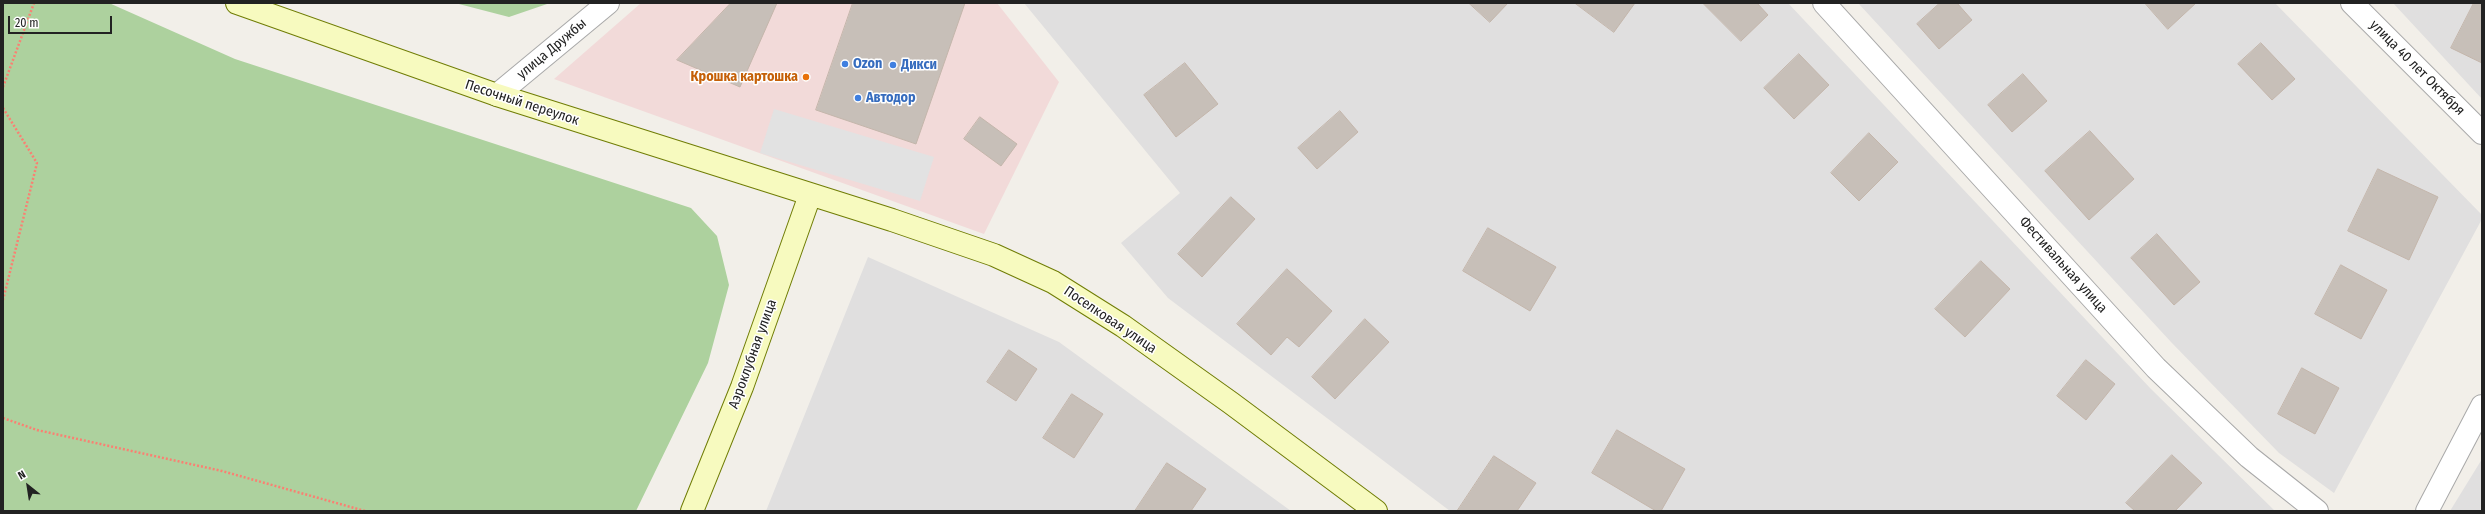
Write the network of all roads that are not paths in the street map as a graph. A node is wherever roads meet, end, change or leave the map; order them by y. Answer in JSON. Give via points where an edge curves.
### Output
{"nodes":[{"id":1,"x":237,"y":3,"type":"edge"},
{"id":2,"x":608,"y":3,"type":"edge"},
{"id":3,"x":1824,"y":3,"type":"edge"},
{"id":4,"x":2352,"y":3,"type":"edge"},
{"id":5,"x":497,"y":95,"type":"junction"},
{"id":6,"x":2482,"y":134,"type":"edge"},
{"id":7,"x":810,"y":195,"type":"junction"},
{"id":8,"x":2482,"y":406,"type":"edge"},
{"id":9,"x":692,"y":511,"type":"edge"},
{"id":10,"x":1376,"y":511,"type":"edge"},
{"id":11,"x":2317,"y":511,"type":"edge"},
{"id":12,"x":2427,"y":511,"type":"edge"}],
"edges":[{"from":1,"to":5,"type":"main road","name":"Песочный переулок"},
{"from":2,"to":5,"type":"street","name":"улица Дружбы"},
{"from":3,"to":11,"type":"street","name":"Фестивальная улица","via":[[2156,368],[2249,457]]},
{"from":4,"to":6,"type":"street","name":"улица 40 лет Октября"},
{"from":5,"to":7,"type":"main road","name":"Песочный переулок"},
{"from":7,"to":9,"type":"main road","name":"Аэроклубная улица","via":[[742,387]]},
{"from":7,"to":10,"type":"main road","name":"Поселковая улица","via":[[994,255],[1053,282],[1129,331],[1231,403]]},
{"from":8,"to":12,"type":"street"}]}
